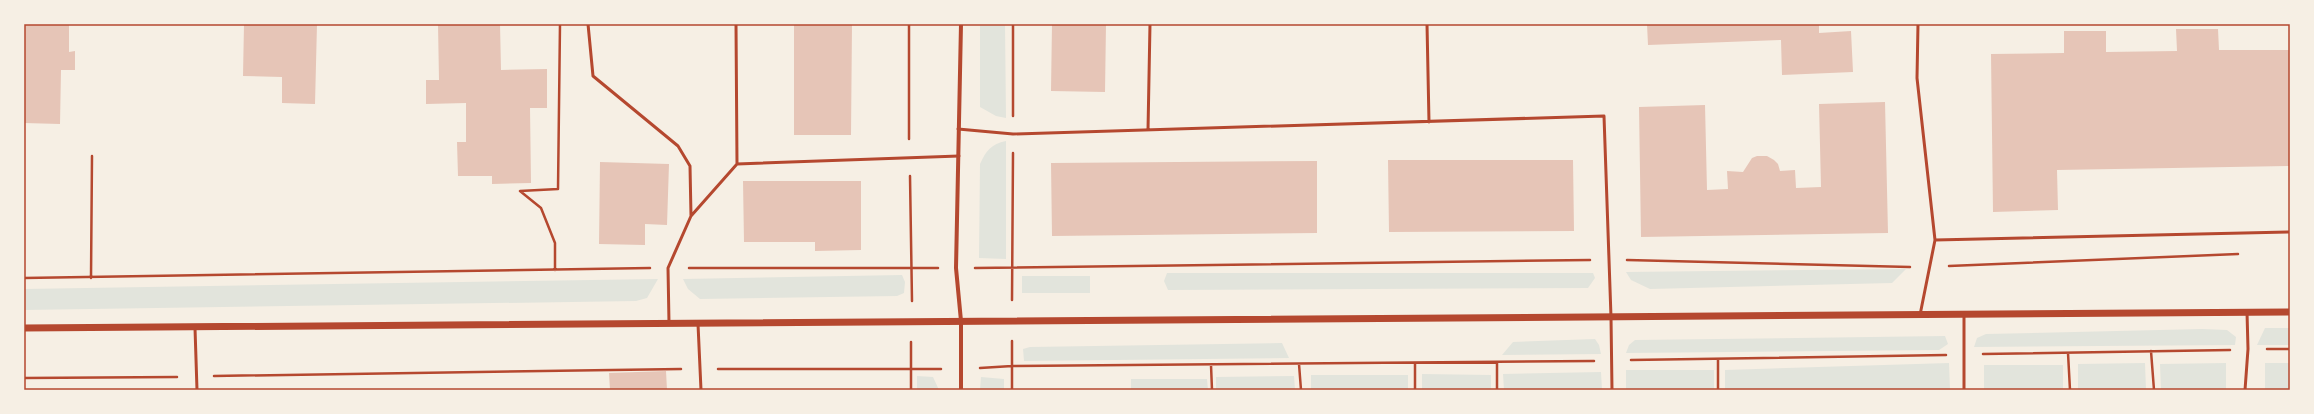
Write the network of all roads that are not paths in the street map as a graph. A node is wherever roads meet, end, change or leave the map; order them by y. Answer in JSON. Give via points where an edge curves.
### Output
{"nodes":[{"id":1,"x":588,"y":24,"type":"edge"},
{"id":2,"x":736,"y":24,"type":"edge"},
{"id":3,"x":960,"y":24,"type":"edge"},
{"id":4,"x":1150,"y":24,"type":"edge"},
{"id":5,"x":1428,"y":24,"type":"edge"},
{"id":6,"x":1918,"y":24,"type":"edge"},
{"id":7,"x":1429,"y":122,"type":"junction"},
{"id":8,"x":958,"y":129,"type":"junction"},
{"id":9,"x":1148,"y":130,"type":"junction"},
{"id":10,"x":959,"y":156,"type":"junction"},
{"id":11,"x":737,"y":164,"type":"junction"},
{"id":12,"x":691,"y":216,"type":"junction"},
{"id":13,"x":2290,"y":232,"type":"edge"},
{"id":14,"x":1935,"y":240,"type":"junction"},
{"id":15,"x":2247,"y":312,"type":"junction"},
{"id":16,"x":2290,"y":312,"type":"edge"},
{"id":17,"x":1964,"y":314,"type":"junction"},
{"id":18,"x":1920,"y":315,"type":"junction"},
{"id":19,"x":1611,"y":317,"type":"junction"},
{"id":20,"x":961,"y":321,"type":"junction"},
{"id":21,"x":669,"y":323,"type":"junction"},
{"id":22,"x":698,"y":323,"type":"junction"},
{"id":23,"x":195,"y":327,"type":"junction"},
{"id":24,"x":24,"y":328,"type":"edge"},
{"id":25,"x":197,"y":390,"type":"edge"},
{"id":26,"x":701,"y":390,"type":"edge"},
{"id":27,"x":961,"y":390,"type":"edge"},
{"id":28,"x":1612,"y":390,"type":"edge"},
{"id":29,"x":1964,"y":390,"type":"edge"},
{"id":30,"x":2245,"y":390,"type":"edge"}],
"edges":[{"from":1,"to":12,"type":"lane","via":[[593,76],[678,146],[690,166]]},
{"from":2,"to":11,"type":"lane"},
{"from":3,"to":8,"type":"street"},
{"from":4,"to":9,"type":"lane"},
{"from":5,"to":7,"type":"lane"},
{"from":6,"to":14,"type":"lane","via":[[1917,78]]},
{"from":7,"to":9,"type":"lane"},
{"from":7,"to":19,"type":"lane","via":[[1604,116]]},
{"from":8,"to":9,"type":"lane","via":[[1013,134]]},
{"from":8,"to":10,"type":"street"},
{"from":10,"to":11,"type":"lane"},
{"from":10,"to":20,"type":"street","via":[[956,268]]},
{"from":11,"to":12,"type":"lane"},
{"from":12,"to":21,"type":"lane","via":[[668,268]]},
{"from":13,"to":14,"type":"lane"},
{"from":14,"to":18,"type":"lane"},
{"from":15,"to":16,"type":"street"},
{"from":15,"to":17,"type":"street"},
{"from":15,"to":30,"type":"lane"},
{"from":17,"to":18,"type":"street"},
{"from":17,"to":29,"type":"lane"},
{"from":18,"to":19,"type":"street"},
{"from":19,"to":20,"type":"street"},
{"from":19,"to":28,"type":"lane"},
{"from":20,"to":22,"type":"street"},
{"from":20,"to":27,"type":"street"},
{"from":21,"to":22,"type":"street"},
{"from":21,"to":23,"type":"street"},
{"from":22,"to":26,"type":"lane"},
{"from":23,"to":24,"type":"street"},
{"from":23,"to":25,"type":"lane"}]}
